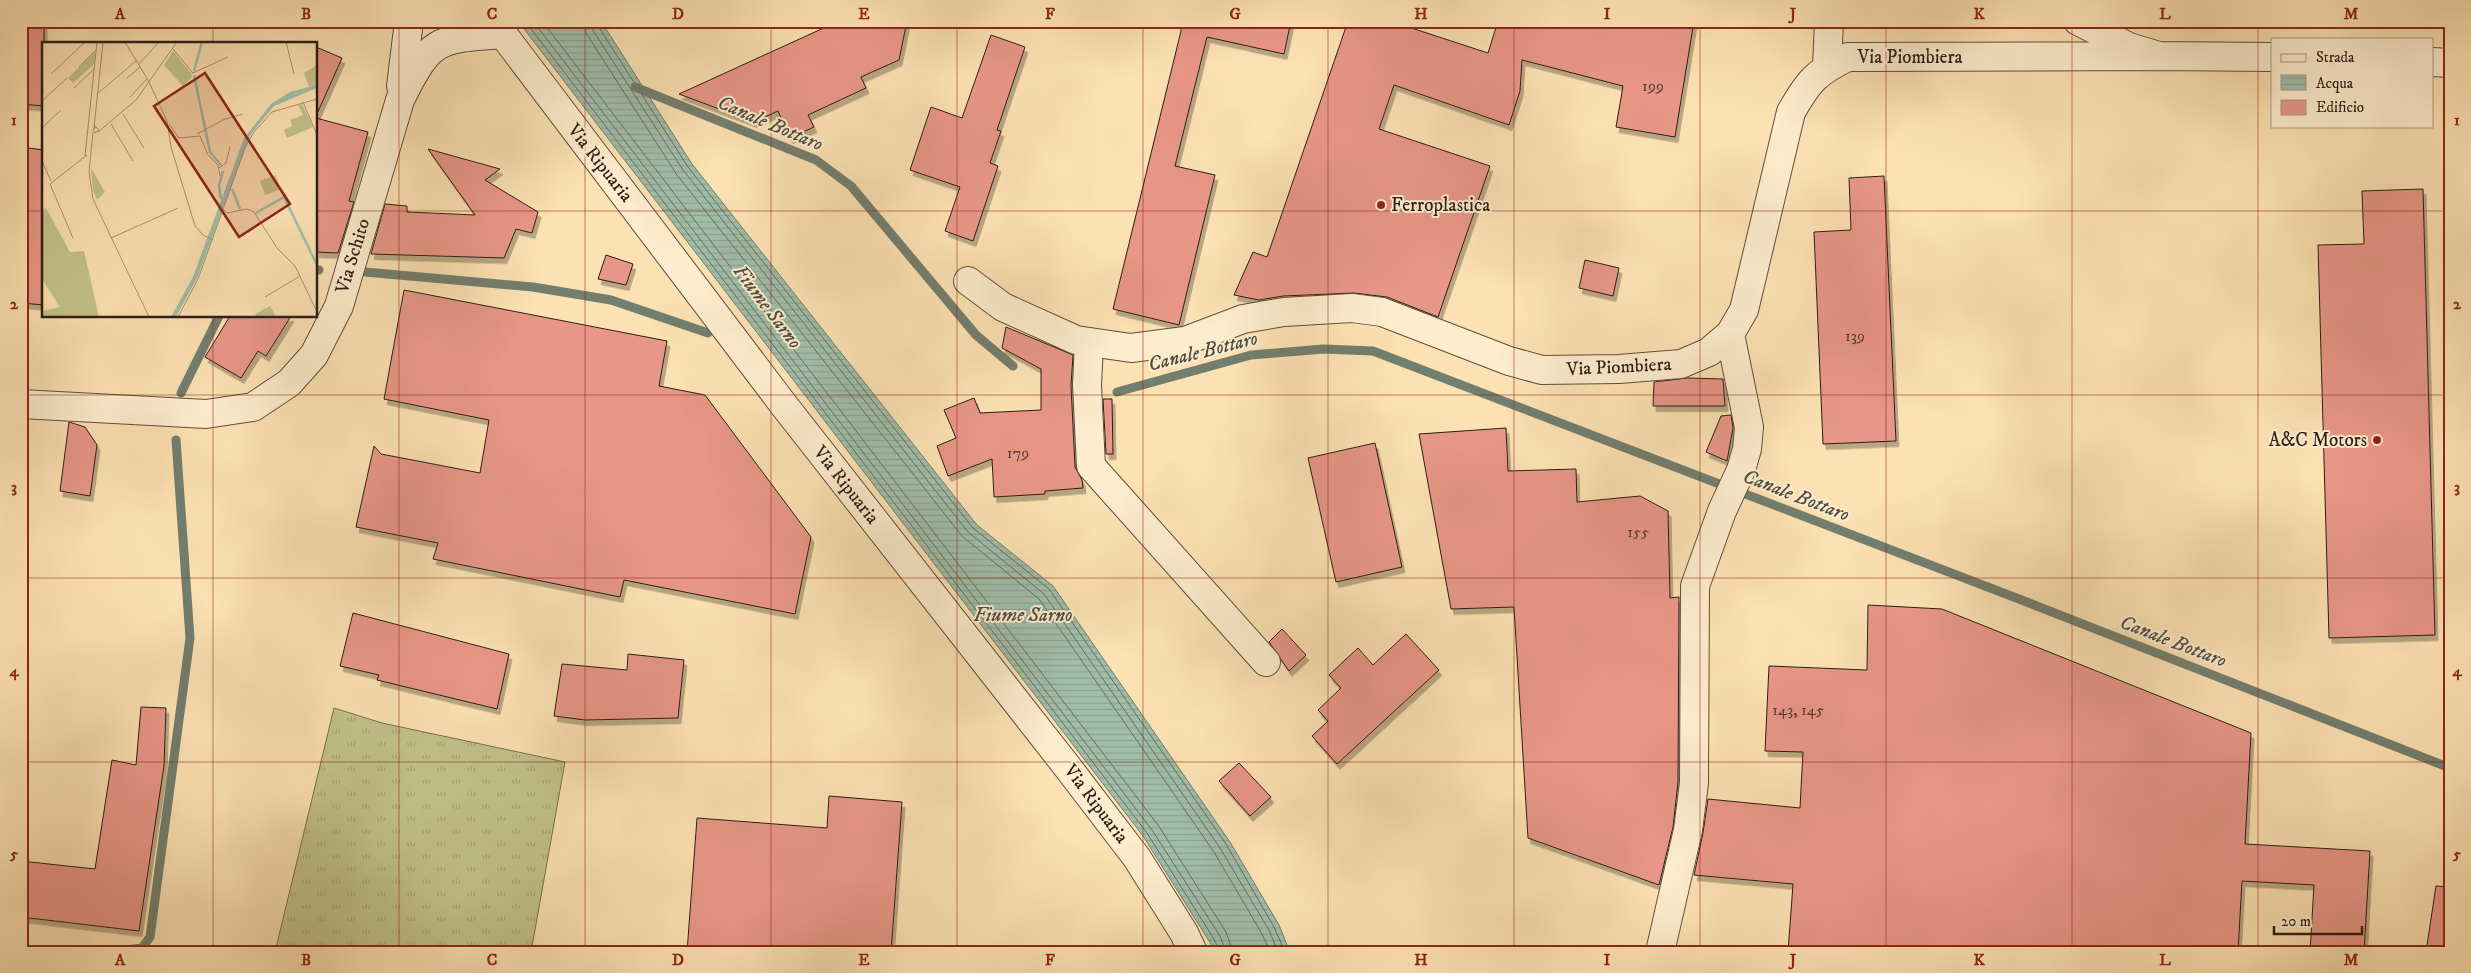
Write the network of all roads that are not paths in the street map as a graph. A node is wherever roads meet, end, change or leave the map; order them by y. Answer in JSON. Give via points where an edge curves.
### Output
{"nodes":[{"id":1,"x":409,"y":21,"type":"edge"},
{"id":2,"x":1829,"y":21,"type":"edge"},
{"id":3,"x":2078,"y":21,"type":"edge"},
{"id":4,"x":499,"y":28,"type":"edge"},
{"id":5,"x":2159,"y":56,"type":"junction"},
{"id":6,"x":2271,"y":57,"type":"edge"},
{"id":7,"x":2434,"y":62,"type":"edge"},
{"id":8,"x":2450,"y":63,"type":"edge"},
{"id":9,"x":1827,"y":67,"type":"junction"},
{"id":10,"x":400,"y":100,"type":"junction"},
{"id":11,"x":968,"y":281,"type":"dead end"},
{"id":12,"x":1730,"y":334,"type":"junction"},
{"id":13,"x":1089,"y":342,"type":"junction"},
{"id":14,"x":21,"y":404,"type":"edge"},
{"id":15,"x":1266,"y":662,"type":"dead end"},
{"id":16,"x":1193,"y":952,"type":"edge"},
{"id":17,"x":1660,"y":952,"type":"edge"}],
"edges":[{"from":1,"to":10,"type":"street"},
{"from":2,"to":9,"type":"street"},
{"from":3,"to":5,"type":"street","name":"Via Piombiera","via":[[2129,47]]},
{"from":4,"to":10,"type":"street","name":"Via Schito","via":[[454,38],[435,46],[414,71]]},
{"from":4,"to":16,"type":"street","name":"Via Ripuaria","via":[[783,404],[1120,836],[1184,933]]},
{"from":5,"to":6,"type":"street","name":"Via Piombiera"},
{"from":5,"to":9,"type":"street","name":"Via Piombiera","via":[[1848,57]]},
{"from":7,"to":8,"type":"street"},
{"from":9,"to":12,"type":"street","name":"Via Piombiera","via":[[1806,84],[1791,112],[1744,310]]},
{"from":10,"to":14,"type":"street","name":"Via Schito","via":[[339,306],[314,355],[289,383],[253,407],[206,414]]},
{"from":11,"to":13,"type":"street","name":"Via Piombiera","via":[[1003,307],[1076,340]]},
{"from":12,"to":13,"type":"street","name":"Via Piombiera","via":[[1709,352],[1681,364],[1542,370],[1509,361],[1382,312],[1352,308],[1284,312],[1243,319],[1185,341],[1131,348]]},
{"from":12,"to":17,"type":"street","via":[[1749,427],[1747,449],[1695,586],[1694,783],[1685,847]]},
{"from":13,"to":15,"type":"street","via":[[1087,385],[1091,466]]}]}
